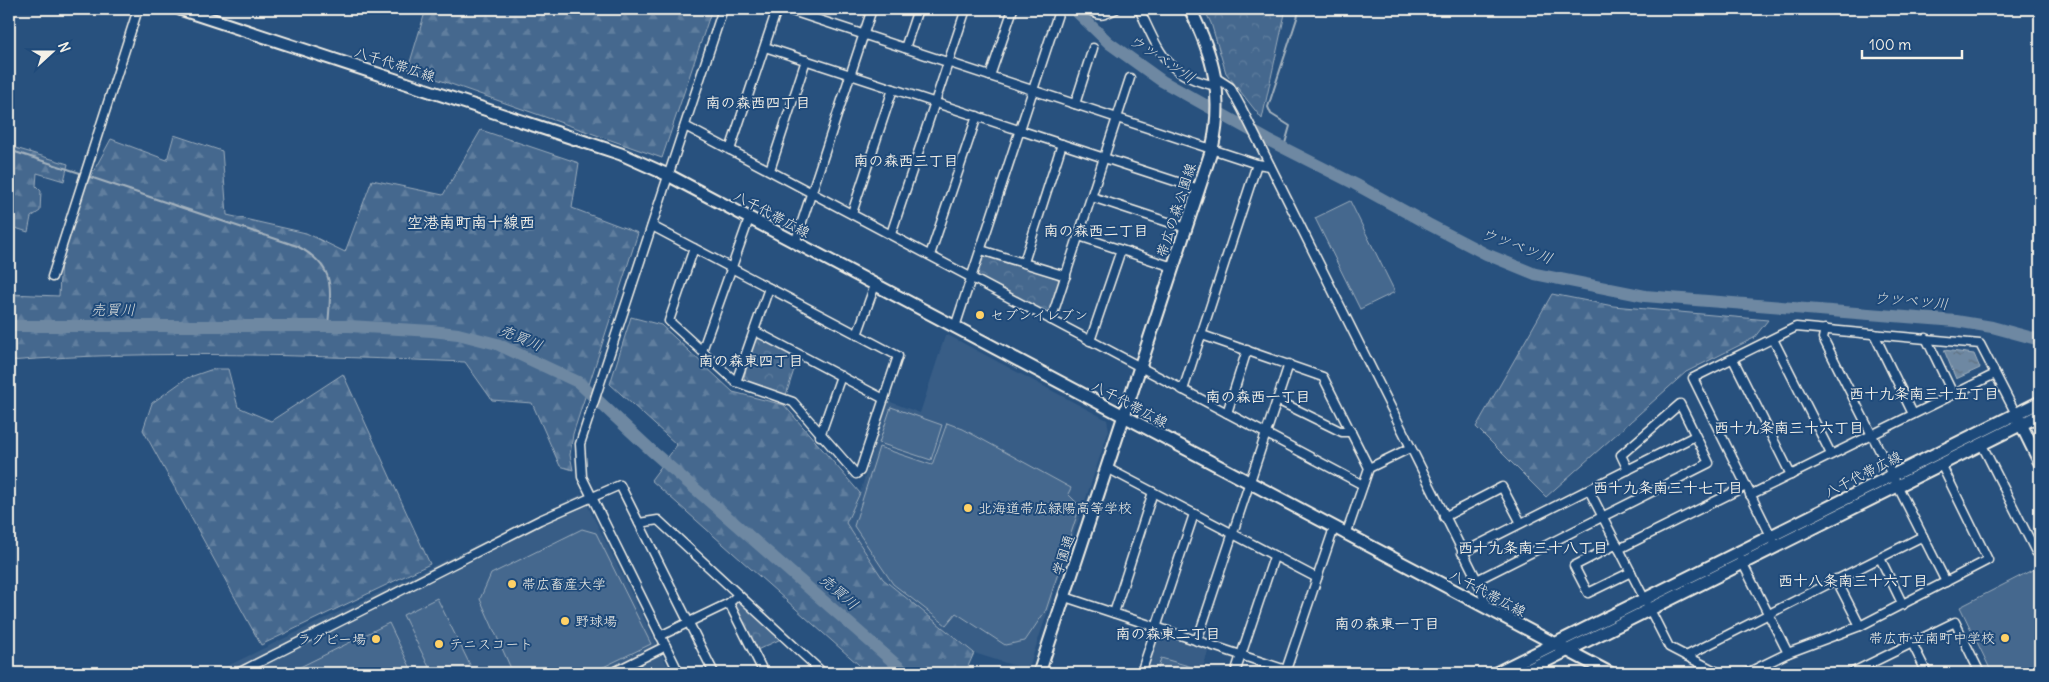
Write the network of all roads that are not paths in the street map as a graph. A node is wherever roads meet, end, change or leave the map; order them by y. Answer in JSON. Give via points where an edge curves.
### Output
{"nodes":[{"id":1,"x":138,"y":9,"type":"edge"},
{"id":2,"x":180,"y":9,"type":"edge"},
{"id":3,"x":723,"y":9,"type":"edge"},
{"id":4,"x":777,"y":9,"type":"edge"},
{"id":5,"x":786,"y":9,"type":"edge"},
{"id":6,"x":817,"y":9,"type":"edge"},
{"id":7,"x":872,"y":9,"type":"edge"},
{"id":8,"x":918,"y":9,"type":"edge"},
{"id":9,"x":966,"y":9,"type":"edge"},
{"id":10,"x":1013,"y":9,"type":"edge"},
{"id":11,"x":1090,"y":9,"type":"edge"},
{"id":12,"x":1116,"y":9,"type":"edge"},
{"id":13,"x":1139,"y":9,"type":"edge"},
{"id":14,"x":1190,"y":9,"type":"edge"},
{"id":15,"x":1058,"y":14,"type":"dead end"},
{"id":16,"x":814,"y":18,"type":"junction"},
{"id":17,"x":863,"y":34,"type":"junction"},
{"id":18,"x":765,"y":47,"type":"junction"},
{"id":19,"x":905,"y":48,"type":"junction"},
{"id":20,"x":1094,"y":48,"type":"dead end"},
{"id":21,"x":806,"y":60,"type":"junction"},
{"id":22,"x":948,"y":62,"type":"junction"},
{"id":23,"x":850,"y":74,"type":"junction"},
{"id":24,"x":990,"y":76,"type":"junction"},
{"id":25,"x":1130,"y":78,"type":"dead end"},
{"id":26,"x":1216,"y":82,"type":"junction"},
{"id":27,"x":893,"y":89,"type":"junction"},
{"id":28,"x":1033,"y":91,"type":"junction"},
{"id":29,"x":935,"y":102,"type":"junction"},
{"id":30,"x":1075,"y":104,"type":"junction"},
{"id":31,"x":977,"y":116,"type":"junction"},
{"id":32,"x":1118,"y":118,"type":"junction"},
{"id":33,"x":685,"y":126,"type":"junction"},
{"id":34,"x":1019,"y":130,"type":"junction"},
{"id":35,"x":1062,"y":144,"type":"junction"},
{"id":36,"x":1212,"y":149,"type":"junction"},
{"id":37,"x":730,"y":150,"type":"junction"},
{"id":38,"x":1105,"y":157,"type":"junction"},
{"id":39,"x":1257,"y":164,"type":"junction"},
{"id":40,"x":1270,"y":166,"type":"junction"},
{"id":41,"x":770,"y":170,"type":"junction"},
{"id":42,"x":668,"y":175,"type":"junction"},
{"id":43,"x":1199,"y":189,"type":"junction"},
{"id":44,"x":811,"y":193,"type":"junction"},
{"id":45,"x":1092,"y":197,"type":"junction"},
{"id":46,"x":852,"y":213,"type":"junction"},
{"id":47,"x":749,"y":219,"type":"junction"},
{"id":48,"x":652,"y":226,"type":"junction"},
{"id":49,"x":1186,"y":228,"type":"junction"},
{"id":50,"x":891,"y":234,"type":"junction"},
{"id":51,"x":1079,"y":236,"type":"junction"},
{"id":52,"x":795,"y":243,"type":"junction"},
{"id":53,"x":694,"y":248,"type":"junction"},
{"id":54,"x":981,"y":250,"type":"junction"},
{"id":55,"x":1121,"y":250,"type":"junction"},
{"id":56,"x":930,"y":255,"type":"junction"},
{"id":57,"x":1024,"y":262,"type":"junction"},
{"id":58,"x":1173,"y":267,"type":"junction"},
{"id":59,"x":731,"y":269,"type":"junction"},
{"id":60,"x":1066,"y":276,"type":"junction"},
{"id":61,"x":52,"y":277,"type":"dead end"},
{"id":62,"x":971,"y":278,"type":"junction"},
{"id":63,"x":875,"y":285,"type":"junction"},
{"id":64,"x":769,"y":288,"type":"junction"},
{"id":65,"x":1051,"y":320,"type":"junction"},
{"id":66,"x":955,"y":327,"type":"junction"},
{"id":67,"x":1825,"y":329,"type":"junction"},
{"id":68,"x":755,"y":331,"type":"junction"},
{"id":69,"x":1874,"y":334,"type":"junction"},
{"id":70,"x":857,"y":335,"type":"junction"},
{"id":71,"x":1202,"y":335,"type":"junction"},
{"id":72,"x":1926,"y":338,"type":"junction"},
{"id":73,"x":1773,"y":339,"type":"junction"},
{"id":74,"x":1090,"y":341,"type":"junction"},
{"id":75,"x":1247,"y":350,"type":"junction"},
{"id":76,"x":702,"y":351,"type":"junction"},
{"id":77,"x":1733,"y":359,"type":"junction"},
{"id":78,"x":1289,"y":364,"type":"junction"},
{"id":79,"x":1141,"y":367,"type":"junction"},
{"id":80,"x":1995,"y":374,"type":"junction"},
{"id":81,"x":841,"y":376,"type":"junction"},
{"id":82,"x":736,"y":382,"type":"junction"},
{"id":83,"x":1183,"y":390,"type":"junction"},
{"id":84,"x":1953,"y":394,"type":"junction"},
{"id":85,"x":884,"y":399,"type":"junction"},
{"id":86,"x":1277,"y":400,"type":"junction"},
{"id":87,"x":2040,"y":402,"type":"edge"},
{"id":88,"x":1227,"y":412,"type":"junction"},
{"id":89,"x":1914,"y":414,"type":"junction"},
{"id":90,"x":2040,"y":414,"type":"edge"},
{"id":91,"x":1124,"y":418,"type":"junction"},
{"id":92,"x":2018,"y":419,"type":"junction"},
{"id":93,"x":1351,"y":432,"type":"junction"},
{"id":94,"x":1266,"y":433,"type":"junction"},
{"id":95,"x":1872,"y":434,"type":"junction"},
{"id":96,"x":820,"y":436,"type":"junction"},
{"id":97,"x":1695,"y":436,"type":"junction"},
{"id":98,"x":1981,"y":443,"type":"junction"},
{"id":99,"x":1410,"y":448,"type":"junction"},
{"id":100,"x":1831,"y":454,"type":"junction"},
{"id":101,"x":2040,"y":462,"type":"edge"},
{"id":102,"x":1941,"y":464,"type":"junction"},
{"id":103,"x":1107,"y":468,"type":"junction"},
{"id":104,"x":1369,"y":468,"type":"junction"},
{"id":105,"x":1628,"y":470,"type":"junction"},
{"id":106,"x":1791,"y":475,"type":"junction"},
{"id":107,"x":1895,"y":481,"type":"junction"},
{"id":108,"x":1249,"y":483,"type":"junction"},
{"id":109,"x":1363,"y":485,"type":"junction"},
{"id":110,"x":1746,"y":486,"type":"junction"},
{"id":111,"x":1589,"y":490,"type":"junction"},
{"id":112,"x":1153,"y":492,"type":"junction"},
{"id":113,"x":1750,"y":495,"type":"junction"},
{"id":114,"x":591,"y":498,"type":"junction"},
{"id":115,"x":1194,"y":514,"type":"junction"},
{"id":116,"x":1602,"y":516,"type":"junction"},
{"id":117,"x":1444,"y":517,"type":"junction"},
{"id":118,"x":1520,"y":523,"type":"junction"},
{"id":119,"x":639,"y":524,"type":"junction"},
{"id":120,"x":1334,"y":528,"type":"junction"},
{"id":121,"x":1233,"y":534,"type":"junction"},
{"id":122,"x":1346,"y":535,"type":"junction"},
{"id":123,"x":1923,"y":536,"type":"junction"},
{"id":124,"x":1774,"y":541,"type":"junction"},
{"id":125,"x":1618,"y":547,"type":"junction"},
{"id":126,"x":2040,"y":550,"type":"edge"},
{"id":127,"x":1462,"y":553,"type":"junction"},
{"id":128,"x":1274,"y":556,"type":"junction"},
{"id":129,"x":1740,"y":558,"type":"junction"},
{"id":130,"x":1880,"y":558,"type":"junction"},
{"id":131,"x":1631,"y":572,"type":"junction"},
{"id":132,"x":1317,"y":578,"type":"junction"},
{"id":133,"x":1836,"y":579,"type":"junction"},
{"id":134,"x":1476,"y":580,"type":"junction"},
{"id":135,"x":1946,"y":582,"type":"junction"},
{"id":136,"x":738,"y":595,"type":"junction"},
{"id":137,"x":1065,"y":597,"type":"junction"},
{"id":138,"x":729,"y":603,"type":"junction"},
{"id":139,"x":1648,"y":604,"type":"junction"},
{"id":140,"x":1903,"y":605,"type":"junction"},
{"id":141,"x":1489,"y":611,"type":"junction"},
{"id":142,"x":1114,"y":613,"type":"junction"},
{"id":143,"x":1768,"y":613,"type":"junction"},
{"id":144,"x":688,"y":622,"type":"junction"},
{"id":145,"x":1156,"y":626,"type":"junction"},
{"id":146,"x":1860,"y":626,"type":"junction"},
{"id":147,"x":660,"y":636,"type":"junction"},
{"id":148,"x":1197,"y":641,"type":"junction"},
{"id":149,"x":1912,"y":643,"type":"junction"},
{"id":150,"x":1556,"y":645,"type":"junction"},
{"id":151,"x":666,"y":646,"type":"junction"},
{"id":152,"x":1568,"y":651,"type":"junction"},
{"id":153,"x":1788,"y":653,"type":"junction"},
{"id":154,"x":1241,"y":655,"type":"junction"},
{"id":155,"x":1686,"y":656,"type":"junction"},
{"id":156,"x":1285,"y":672,"type":"edge"},
{"id":157,"x":238,"y":673,"type":"edge"},
{"id":158,"x":612,"y":673,"type":"edge"},
{"id":159,"x":680,"y":673,"type":"edge"},
{"id":160,"x":714,"y":673,"type":"edge"},
{"id":161,"x":764,"y":673,"type":"edge"},
{"id":162,"x":822,"y":673,"type":"edge"},
{"id":163,"x":1040,"y":673,"type":"edge"},
{"id":164,"x":1141,"y":673,"type":"edge"},
{"id":165,"x":1235,"y":673,"type":"edge"},
{"id":166,"x":1496,"y":673,"type":"edge"},
{"id":167,"x":1523,"y":673,"type":"edge"},
{"id":168,"x":1610,"y":673,"type":"edge"},
{"id":169,"x":1719,"y":673,"type":"edge"},
{"id":170,"x":1747,"y":673,"type":"edge"},
{"id":171,"x":1851,"y":673,"type":"edge"},
{"id":172,"x":1927,"y":673,"type":"edge"},
{"id":173,"x":1980,"y":673,"type":"edge"}],
"edges":[{"from":1,"to":61,"type":"street"},
{"from":2,"to":42,"type":"main road","name":"八千代帯広線","via":[[621,154]]},
{"from":3,"to":33,"type":"street"},
{"from":4,"to":18,"type":"street"},
{"from":5,"to":16,"type":"street"},
{"from":6,"to":16,"type":"street"},
{"from":7,"to":17,"type":"street"},
{"from":8,"to":19,"type":"street"},
{"from":9,"to":22,"type":"street"},
{"from":10,"to":24,"type":"street"},
{"from":11,"to":12,"type":"street","via":[[1101,16]]},
{"from":13,"to":26,"type":"street","via":[[1170,66],[1200,83]]},
{"from":14,"to":26,"type":"main road","name":"帯広の森公園線","via":[[1208,45]]},
{"from":15,"to":28,"type":"street"},
{"from":16,"to":17,"type":"street"},
{"from":17,"to":19,"type":"street"},
{"from":17,"to":23,"type":"street"},
{"from":18,"to":21,"type":"street"},
{"from":18,"to":37,"type":"street"},
{"from":19,"to":22,"type":"street"},
{"from":20,"to":30,"type":"street"},
{"from":21,"to":23,"type":"street"},
{"from":21,"to":41,"type":"street"},
{"from":22,"to":24,"type":"street"},
{"from":22,"to":29,"type":"street"},
{"from":23,"to":27,"type":"street"},
{"from":23,"to":44,"type":"street"},
{"from":24,"to":28,"type":"street"},
{"from":25,"to":32,"type":"street"},
{"from":26,"to":36,"type":"main road","name":"帯広の森公園線","via":[[1217,120]]},
{"from":26,"to":40,"type":"street","via":[[1230,87]]},
{"from":27,"to":29,"type":"street"},
{"from":27,"to":46,"type":"street"},
{"from":28,"to":30,"type":"street"},
{"from":28,"to":34,"type":"street"},
{"from":29,"to":31,"type":"street"},
{"from":29,"to":50,"type":"street"},
{"from":30,"to":32,"type":"street"},
{"from":31,"to":34,"type":"street"},
{"from":31,"to":56,"type":"street"},
{"from":32,"to":36,"type":"street"},
{"from":32,"to":38,"type":"street"},
{"from":33,"to":37,"type":"street"},
{"from":33,"to":42,"type":"street"},
{"from":34,"to":35,"type":"street"},
{"from":34,"to":54,"type":"street"},
{"from":35,"to":38,"type":"street"},
{"from":35,"to":57,"type":"street"},
{"from":36,"to":39,"type":"street"},
{"from":36,"to":43,"type":"main road","name":"帯広の森公園線"},
{"from":37,"to":41,"type":"street"},
{"from":38,"to":43,"type":"street"},
{"from":38,"to":45,"type":"street"},
{"from":39,"to":40,"type":"street"},
{"from":39,"to":71,"type":"street"},
{"from":40,"to":99,"type":"street"},
{"from":41,"to":44,"type":"street"},
{"from":42,"to":47,"type":"main road","name":"八千代帯広線"},
{"from":42,"to":48,"type":"street"},
{"from":43,"to":49,"type":"main road","name":"帯広の森公園線"},
{"from":44,"to":46,"type":"street"},
{"from":44,"to":52,"type":"street"},
{"from":45,"to":49,"type":"street"},
{"from":45,"to":51,"type":"street"},
{"from":46,"to":50,"type":"street"},
{"from":47,"to":52,"type":"main road","name":"八千代帯広線"},
{"from":47,"to":59,"type":"street"},
{"from":48,"to":53,"type":"street"},
{"from":48,"to":114,"type":"street","via":[[580,444],[582,477]]},
{"from":49,"to":58,"type":"main road","name":"帯広の森公園線"},
{"from":50,"to":56,"type":"street"},
{"from":51,"to":55,"type":"street"},
{"from":51,"to":60,"type":"street"},
{"from":52,"to":63,"type":"main road","name":"八千代帯広線"},
{"from":53,"to":59,"type":"street"},
{"from":53,"to":76,"type":"street","via":[[668,321]]},
{"from":54,"to":57,"type":"street"},
{"from":54,"to":62,"type":"street"},
{"from":55,"to":58,"type":"street"},
{"from":55,"to":74,"type":"street"},
{"from":56,"to":62,"type":"street"},
{"from":57,"to":60,"type":"street"},
{"from":58,"to":79,"type":"main road","name":"帯広の森公園線"},
{"from":59,"to":64,"type":"street"},
{"from":59,"to":76,"type":"street"},
{"from":60,"to":65,"type":"street"},
{"from":62,"to":65,"type":"street"},
{"from":62,"to":66,"type":"street"},
{"from":63,"to":66,"type":"main road","name":"八千代帯広線"},
{"from":63,"to":70,"type":"street"},
{"from":64,"to":68,"type":"street"},
{"from":64,"to":70,"type":"street"},
{"from":65,"to":74,"type":"street"},
{"from":66,"to":91,"type":"main road","name":"八千代帯広線"},
{"from":67,"to":69,"type":"street"},
{"from":67,"to":73,"type":"street","via":[[1796,327]]},
{"from":67,"to":95,"type":"street","via":[[1823,338]]},
{"from":68,"to":81,"type":"street"},
{"from":68,"to":82,"type":"street"},
{"from":69,"to":72,"type":"street"},
{"from":69,"to":89,"type":"street"},
{"from":70,"to":85,"type":"street","via":[[898,356]]},
{"from":71,"to":75,"type":"street"},
{"from":71,"to":83,"type":"street"},
{"from":72,"to":80,"type":"street","via":[[1980,344]]},
{"from":72,"to":84,"type":"street"},
{"from":73,"to":77,"type":"street"},
{"from":73,"to":100,"type":"street"},
{"from":74,"to":79,"type":"street"},
{"from":75,"to":78,"type":"street"},
{"from":75,"to":88,"type":"street"},
{"from":76,"to":82,"type":"street"},
{"from":77,"to":106,"type":"street"},
{"from":77,"to":110,"type":"street","via":[[1693,378]]},
{"from":78,"to":86,"type":"street"},
{"from":78,"to":93,"type":"street","via":[[1323,377]]},
{"from":79,"to":83,"type":"street"},
{"from":79,"to":91,"type":"main road","name":"帯広の森公園線"},
{"from":80,"to":84,"type":"street"},
{"from":80,"to":92,"type":"street"},
{"from":81,"to":85,"type":"street"},
{"from":81,"to":96,"type":"street"},
{"from":82,"to":96,"type":"street","via":[[793,402]]},
{"from":83,"to":88,"type":"street"},
{"from":84,"to":89,"type":"street"},
{"from":85,"to":96,"type":"street","via":[[860,471],[856,474]]},
{"from":86,"to":93,"type":"street","via":[[1342,432]]},
{"from":86,"to":94,"type":"street"},
{"from":87,"to":92,"type":"main road","name":"八千代帯広線"},
{"from":88,"to":94,"type":"street"},
{"from":89,"to":95,"type":"street"},
{"from":90,"to":92,"type":"main road","name":"八千代帯広線"},
{"from":91,"to":103,"type":"main road","name":"学園通"},
{"from":91,"to":108,"type":"main road","name":"八千代帯広線"},
{"from":92,"to":98,"type":"main road","name":"八千代帯広線"},
{"from":92,"to":101,"type":"main road"},
{"from":92,"to":107,"type":"main road","name":"八千代帯広線"},
{"from":93,"to":104,"type":"street"},
{"from":94,"to":108,"type":"street"},
{"from":94,"to":109,"type":"street"},
{"from":95,"to":100,"type":"street"},
{"from":95,"to":107,"type":"street"},
{"from":97,"to":105,"type":"street"},
{"from":97,"to":105,"type":"street","via":[[1680,404],[1621,455]]},
{"from":97,"to":116,"type":"street","via":[[1709,463]]},
{"from":98,"to":102,"type":"main road","name":"八千代帯広線"},
{"from":98,"to":126,"type":"street","via":[[2036,552]]},
{"from":99,"to":104,"type":"street"},
{"from":99,"to":117,"type":"street"},
{"from":100,"to":106,"type":"street"},
{"from":102,"to":107,"type":"main road","name":"八千代帯広線"},
{"from":102,"to":135,"type":"street","via":[[1988,560]]},
{"from":103,"to":112,"type":"street"},
{"from":103,"to":137,"type":"main road","name":"学園通"},
{"from":104,"to":109,"type":"street"},
{"from":105,"to":111,"type":"street"},
{"from":106,"to":113,"type":"street"},
{"from":107,"to":123,"type":"street"},
{"from":107,"to":124,"type":"main road","name":"八千代帯広線"},
{"from":108,"to":120,"type":"main road","name":"八千代帯広線"},
{"from":108,"to":121,"type":"street"},
{"from":109,"to":122,"type":"street"},
{"from":110,"to":113,"type":"street"},
{"from":110,"to":125,"type":"street"},
{"from":111,"to":116,"type":"street"},
{"from":111,"to":118,"type":"street"},
{"from":112,"to":115,"type":"street"},
{"from":112,"to":142,"type":"street"},
{"from":113,"to":124,"type":"street"},
{"from":114,"to":119,"type":"street","via":[[620,485]]},
{"from":114,"to":147,"type":"street"},
{"from":114,"to":157,"type":"street"},
{"from":115,"to":121,"type":"street"},
{"from":115,"to":145,"type":"street"},
{"from":116,"to":125,"type":"street"},
{"from":116,"to":134,"type":"street"},
{"from":117,"to":118,"type":"street","via":[[1502,487]]},
{"from":117,"to":127,"type":"street"},
{"from":118,"to":127,"type":"street"},
{"from":119,"to":136,"type":"street","via":[[658,520]]},
{"from":119,"to":144,"type":"street"},
{"from":120,"to":122,"type":"main road","name":"八千代帯広線"},
{"from":120,"to":132,"type":"street"},
{"from":121,"to":128,"type":"street"},
{"from":121,"to":148,"type":"street"},
{"from":122,"to":141,"type":"main road","name":"八千代帯広線"},
{"from":123,"to":130,"type":"street"},
{"from":123,"to":135,"type":"street"},
{"from":124,"to":129,"type":"main road","name":"八千代帯広線"},
{"from":125,"to":131,"type":"street"},
{"from":125,"to":131,"type":"street","via":[[1574,566],[1588,593]]},
{"from":127,"to":134,"type":"street"},
{"from":128,"to":132,"type":"street"},
{"from":128,"to":154,"type":"street"},
{"from":129,"to":139,"type":"main road","name":"八千代帯広線"},
{"from":129,"to":143,"type":"street"},
{"from":130,"to":133,"type":"street"},
{"from":130,"to":140,"type":"street"},
{"from":131,"to":139,"type":"street"},
{"from":132,"to":156,"type":"street"},
{"from":133,"to":143,"type":"street"},
{"from":133,"to":146,"type":"street"},
{"from":134,"to":141,"type":"street"},
{"from":135,"to":140,"type":"street"},
{"from":136,"to":138,"type":"street"},
{"from":136,"to":162,"type":"street"},
{"from":137,"to":142,"type":"street"},
{"from":137,"to":163,"type":"main road","name":"学園通"},
{"from":138,"to":144,"type":"street"},
{"from":138,"to":161,"type":"street"},
{"from":139,"to":150,"type":"main road","name":"八千代帯広線"},
{"from":139,"to":152,"type":"main road","name":"八千代帯広線"},
{"from":139,"to":155,"type":"street","via":[[1669,647]]},
{"from":140,"to":146,"type":"street"},
{"from":141,"to":150,"type":"main road","name":"八千代帯広線"},
{"from":142,"to":145,"type":"street"},
{"from":143,"to":153,"type":"street"},
{"from":143,"to":155,"type":"street"},
{"from":144,"to":147,"type":"street"},
{"from":144,"to":160,"type":"street"},
{"from":145,"to":148,"type":"street"},
{"from":145,"to":164,"type":"street"},
{"from":146,"to":153,"type":"street"},
{"from":147,"to":151,"type":"street"},
{"from":148,"to":154,"type":"street"},
{"from":149,"to":171,"type":"street"},
{"from":149,"to":172,"type":"street"},
{"from":149,"to":173,"type":"street","via":[[1954,622]]},
{"from":150,"to":152,"type":"main road"},
{"from":150,"to":166,"type":"main road"},
{"from":151,"to":158,"type":"street"},
{"from":151,"to":159,"type":"street"},
{"from":152,"to":167,"type":"main road","name":"八千代帯広線"},
{"from":152,"to":168,"type":"main road"},
{"from":153,"to":170,"type":"street"},
{"from":154,"to":156,"type":"street"},
{"from":154,"to":165,"type":"street"},
{"from":155,"to":169,"type":"street"}]}
